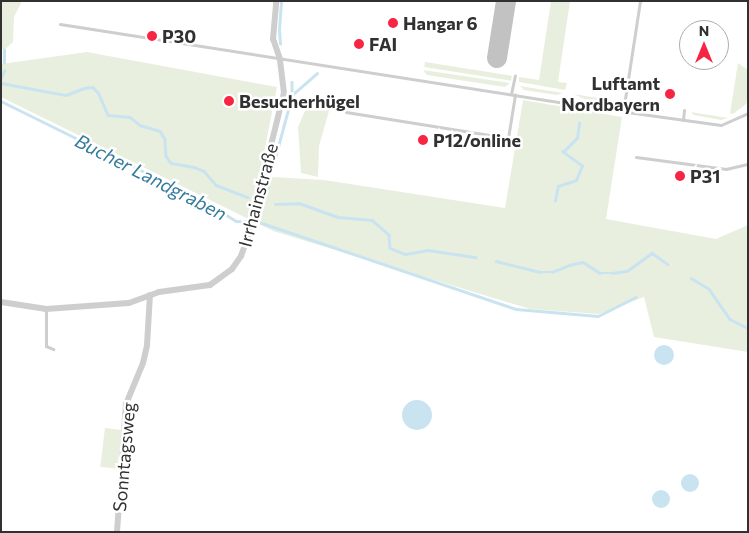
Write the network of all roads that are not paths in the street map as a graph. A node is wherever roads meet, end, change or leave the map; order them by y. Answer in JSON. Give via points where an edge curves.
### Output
{"nodes":[{"id":1,"x":276,"y":1,"type":"edge"},
{"id":2,"x":640,"y":1,"type":"edge"},
{"id":3,"x":60,"y":24,"type":"dead end"},
{"id":4,"x":280,"y":59,"type":"junction"},
{"id":5,"x":515,"y":75,"type":"dead end"},
{"id":6,"x":513,"y":94,"type":"junction"},
{"id":7,"x":684,"y":110,"type":"dead end"},
{"id":8,"x":346,"y":112,"type":"dead end"},
{"id":9,"x":623,"y":112,"type":"junction"},
{"id":10,"x":748,"y":113,"type":"edge"},
{"id":11,"x":682,"y":120,"type":"junction"},
{"id":12,"x":636,"y":157,"type":"dead end"},
{"id":13,"x":748,"y":164,"type":"edge"},
{"id":14,"x":150,"y":295,"type":"junction"},
{"id":15,"x":1,"y":302,"type":"edge"},
{"id":16,"x":46,"y":309,"type":"junction"},
{"id":17,"x":53,"y":349,"type":"dead end"},
{"id":18,"x":117,"y":532,"type":"edge"}],
"edges":[{"from":1,"to":4,"type":"street","name":"Irrhainstraße","via":[[273,39]]},
{"from":2,"to":9,"type":"lane"},
{"from":3,"to":4,"type":"lane"},
{"from":4,"to":6,"type":"lane"},
{"from":4,"to":14,"type":"street","name":"Irrhainstraße","via":[[284,93],[251,228],[241,256],[232,269],[210,285]]},
{"from":5,"to":6,"type":"lane"},
{"from":6,"to":8,"type":"lane","via":[[508,138]]},
{"from":6,"to":9,"type":"lane"},
{"from":7,"to":11,"type":"lane"},
{"from":9,"to":11,"type":"lane"},
{"from":10,"to":11,"type":"lane","via":[[721,125]]},
{"from":12,"to":13,"type":"lane","via":[[726,169]]},
{"from":14,"to":16,"type":"street","name":"Irrhainstraße","via":[[129,303]]},
{"from":14,"to":18,"type":"street","name":"Sonntagsweg","via":[[147,345],[126,404]]},
{"from":15,"to":16,"type":"street","name":"Irrhainstraße"},
{"from":16,"to":17,"type":"lane","via":[[46,346]]}]}
